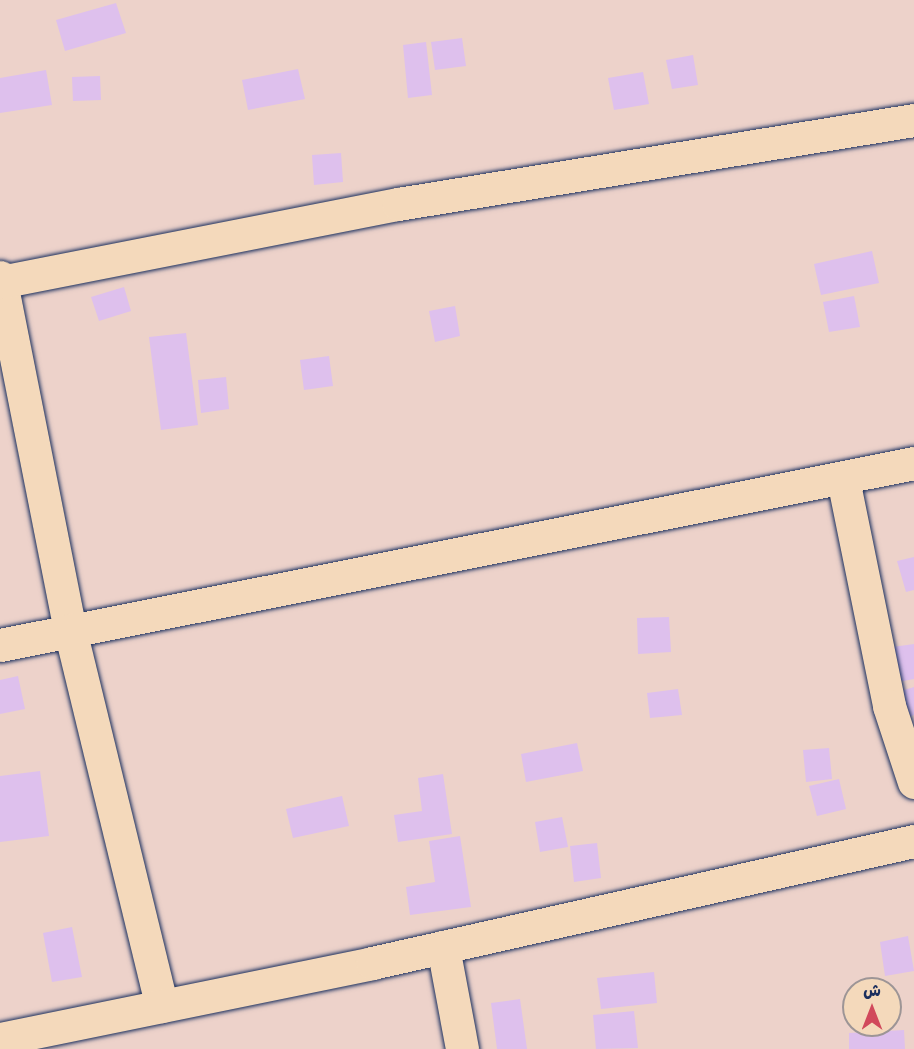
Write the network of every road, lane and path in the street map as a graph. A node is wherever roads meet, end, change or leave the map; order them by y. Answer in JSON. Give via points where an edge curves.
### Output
{"nodes":[{"id":1,"x":914,"y":120,"type":"edge"},
{"id":2,"x":0,"y":277,"type":"edge"},
{"id":3,"x":0,"y":282,"type":"edge"},
{"id":4,"x":914,"y":463,"type":"edge"},
{"id":5,"x":843,"y":478,"type":"junction"},
{"id":6,"x":70,"y":630,"type":"junction"},
{"id":7,"x":0,"y":645,"type":"edge"},
{"id":8,"x":914,"y":782,"type":"edge"},
{"id":9,"x":914,"y":841,"type":"edge"},
{"id":10,"x":443,"y":947,"type":"junction"},
{"id":11,"x":162,"y":1006,"type":"junction"},
{"id":12,"x":0,"y":1040,"type":"edge"},
{"id":13,"x":462,"y":1049,"type":"edge"}],
"edges":[{"from":1,"to":3,"type":"street","via":[[398,204]]},
{"from":2,"to":3,"type":"street"},
{"from":3,"to":6,"type":"street"},
{"from":4,"to":5,"type":"street"},
{"from":5,"to":6,"type":"street"},
{"from":5,"to":8,"type":"street","via":[[889,706]]},
{"from":6,"to":7,"type":"street"},
{"from":6,"to":11,"type":"street"},
{"from":9,"to":10,"type":"street"},
{"from":10,"to":11,"type":"street"},
{"from":10,"to":13,"type":"street"},
{"from":11,"to":12,"type":"street"}]}
